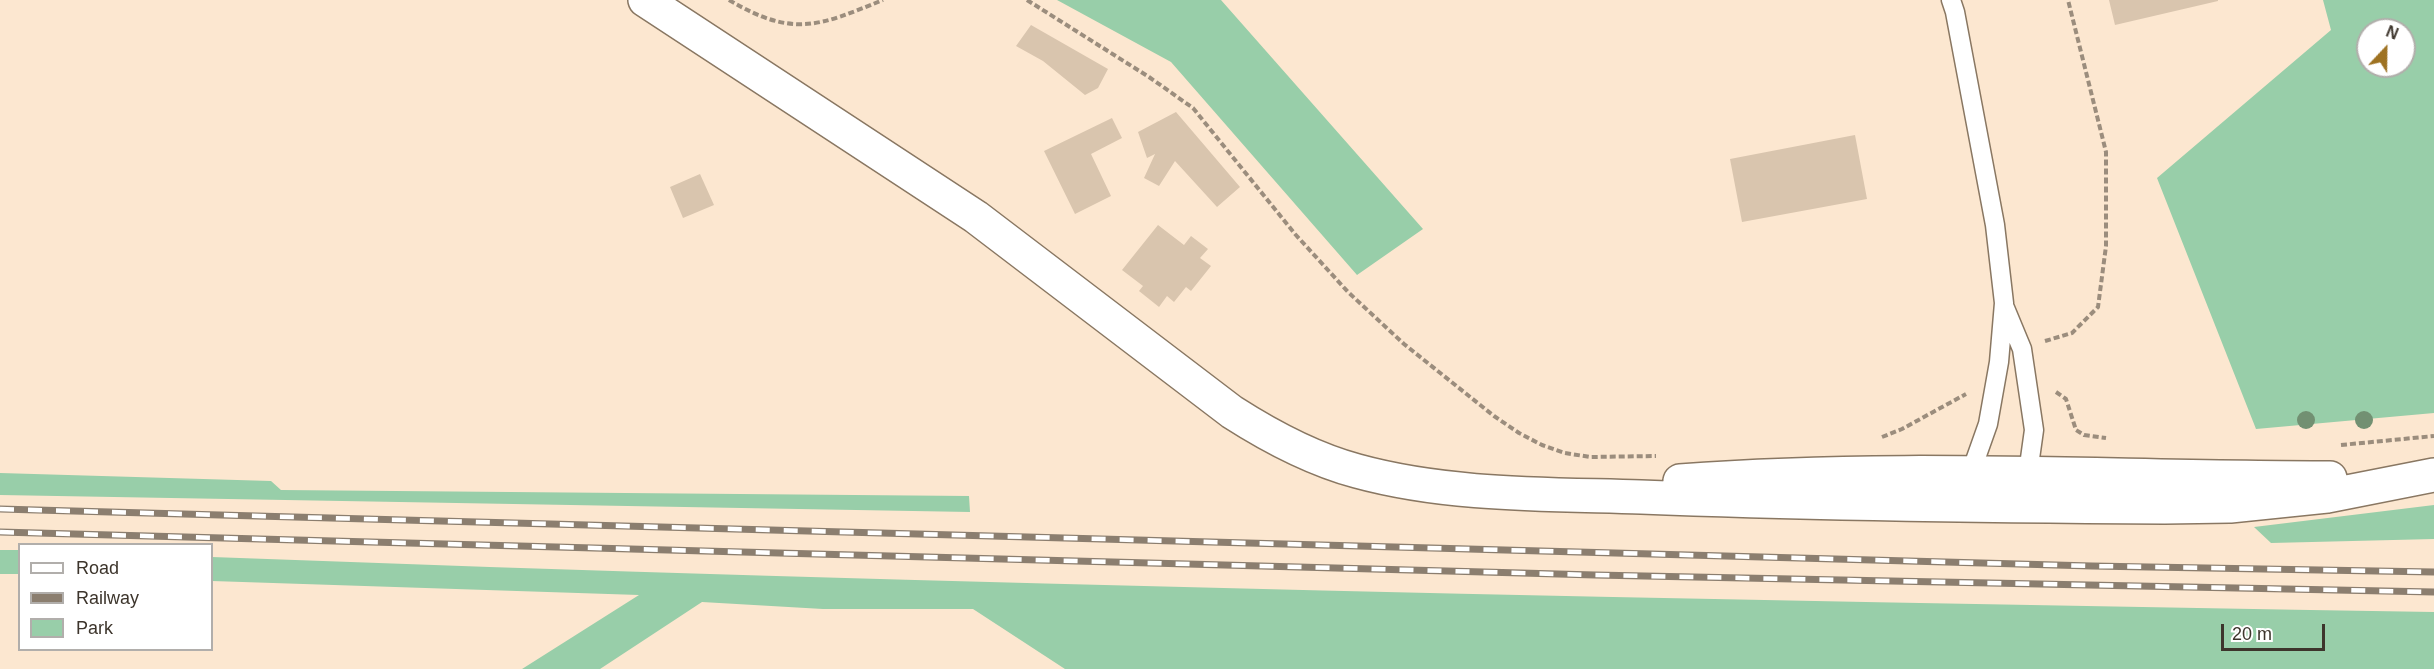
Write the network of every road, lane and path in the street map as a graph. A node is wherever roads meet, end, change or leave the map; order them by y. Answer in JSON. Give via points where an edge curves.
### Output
{"nodes":[{"id":1,"x":645,"y":0,"type":"edge"},
{"id":2,"x":729,"y":0,"type":"edge"},
{"id":3,"x":883,"y":0,"type":"edge"},
{"id":4,"x":1027,"y":0,"type":"edge"},
{"id":5,"x":1951,"y":0,"type":"edge"},
{"id":6,"x":2068,"y":0,"type":"edge"},
{"id":7,"x":2004,"y":303,"type":"junction"},
{"id":8,"x":2022,"y":349,"type":"junction"},
{"id":9,"x":2053,"y":391,"type":"dead end"},
{"id":10,"x":1974,"y":392,"type":"dead end"},
{"id":11,"x":2434,"y":436,"type":"edge"},
{"id":12,"x":1879,"y":438,"type":"dead end"},
{"id":13,"x":2117,"y":439,"type":"dead end"},
{"id":14,"x":2335,"y":446,"type":"dead end"},
{"id":15,"x":1660,"y":456,"type":"dead end"},
{"id":16,"x":1971,"y":472,"type":"junction"},
{"id":17,"x":2028,"y":473,"type":"junction"},
{"id":18,"x":2424,"y":477,"type":"edge"},
{"id":19,"x":1532,"y":493,"type":"junction"},
{"id":20,"x":2023,"y":506,"type":"junction"}],
"edges":[{"from":1,"to":19,"type":"main road","via":[[976,217],[1177,372],[1268,435],[1312,456],[1395,480]]},
{"from":2,"to":3,"type":"path","via":[[764,18],[798,26],[839,18]]},
{"from":4,"to":15,"type":"path","via":[[1193,108],[1295,234],[1348,292],[1404,344],[1494,416],[1519,434],[1565,453],[1590,457]]},
{"from":5,"to":7,"type":"lane","via":[[1995,225]]},
{"from":6,"to":8,"type":"path","via":[[2106,152],[2106,246],[2098,307],[2072,333]]},
{"from":7,"to":8,"type":"lane"},
{"from":7,"to":16,"type":"lane","via":[[1988,424]]},
{"from":8,"to":17,"type":"lane","via":[[2034,430]]},
{"from":9,"to":13,"type":"path","via":[[2066,399],[2076,430],[2084,435]]},
{"from":10,"to":12,"type":"path"},
{"from":11,"to":14,"type":"path"},
{"from":16,"to":17,"type":"main road"},
{"from":16,"to":19,"type":"main road","via":[[1751,476]]},
{"from":17,"to":18,"type":"main road"},
{"from":17,"to":20,"type":"lane"},
{"from":18,"to":20,"type":"main road","via":[[2327,496],[2230,506]]},
{"from":19,"to":20,"type":"main road"}]}
